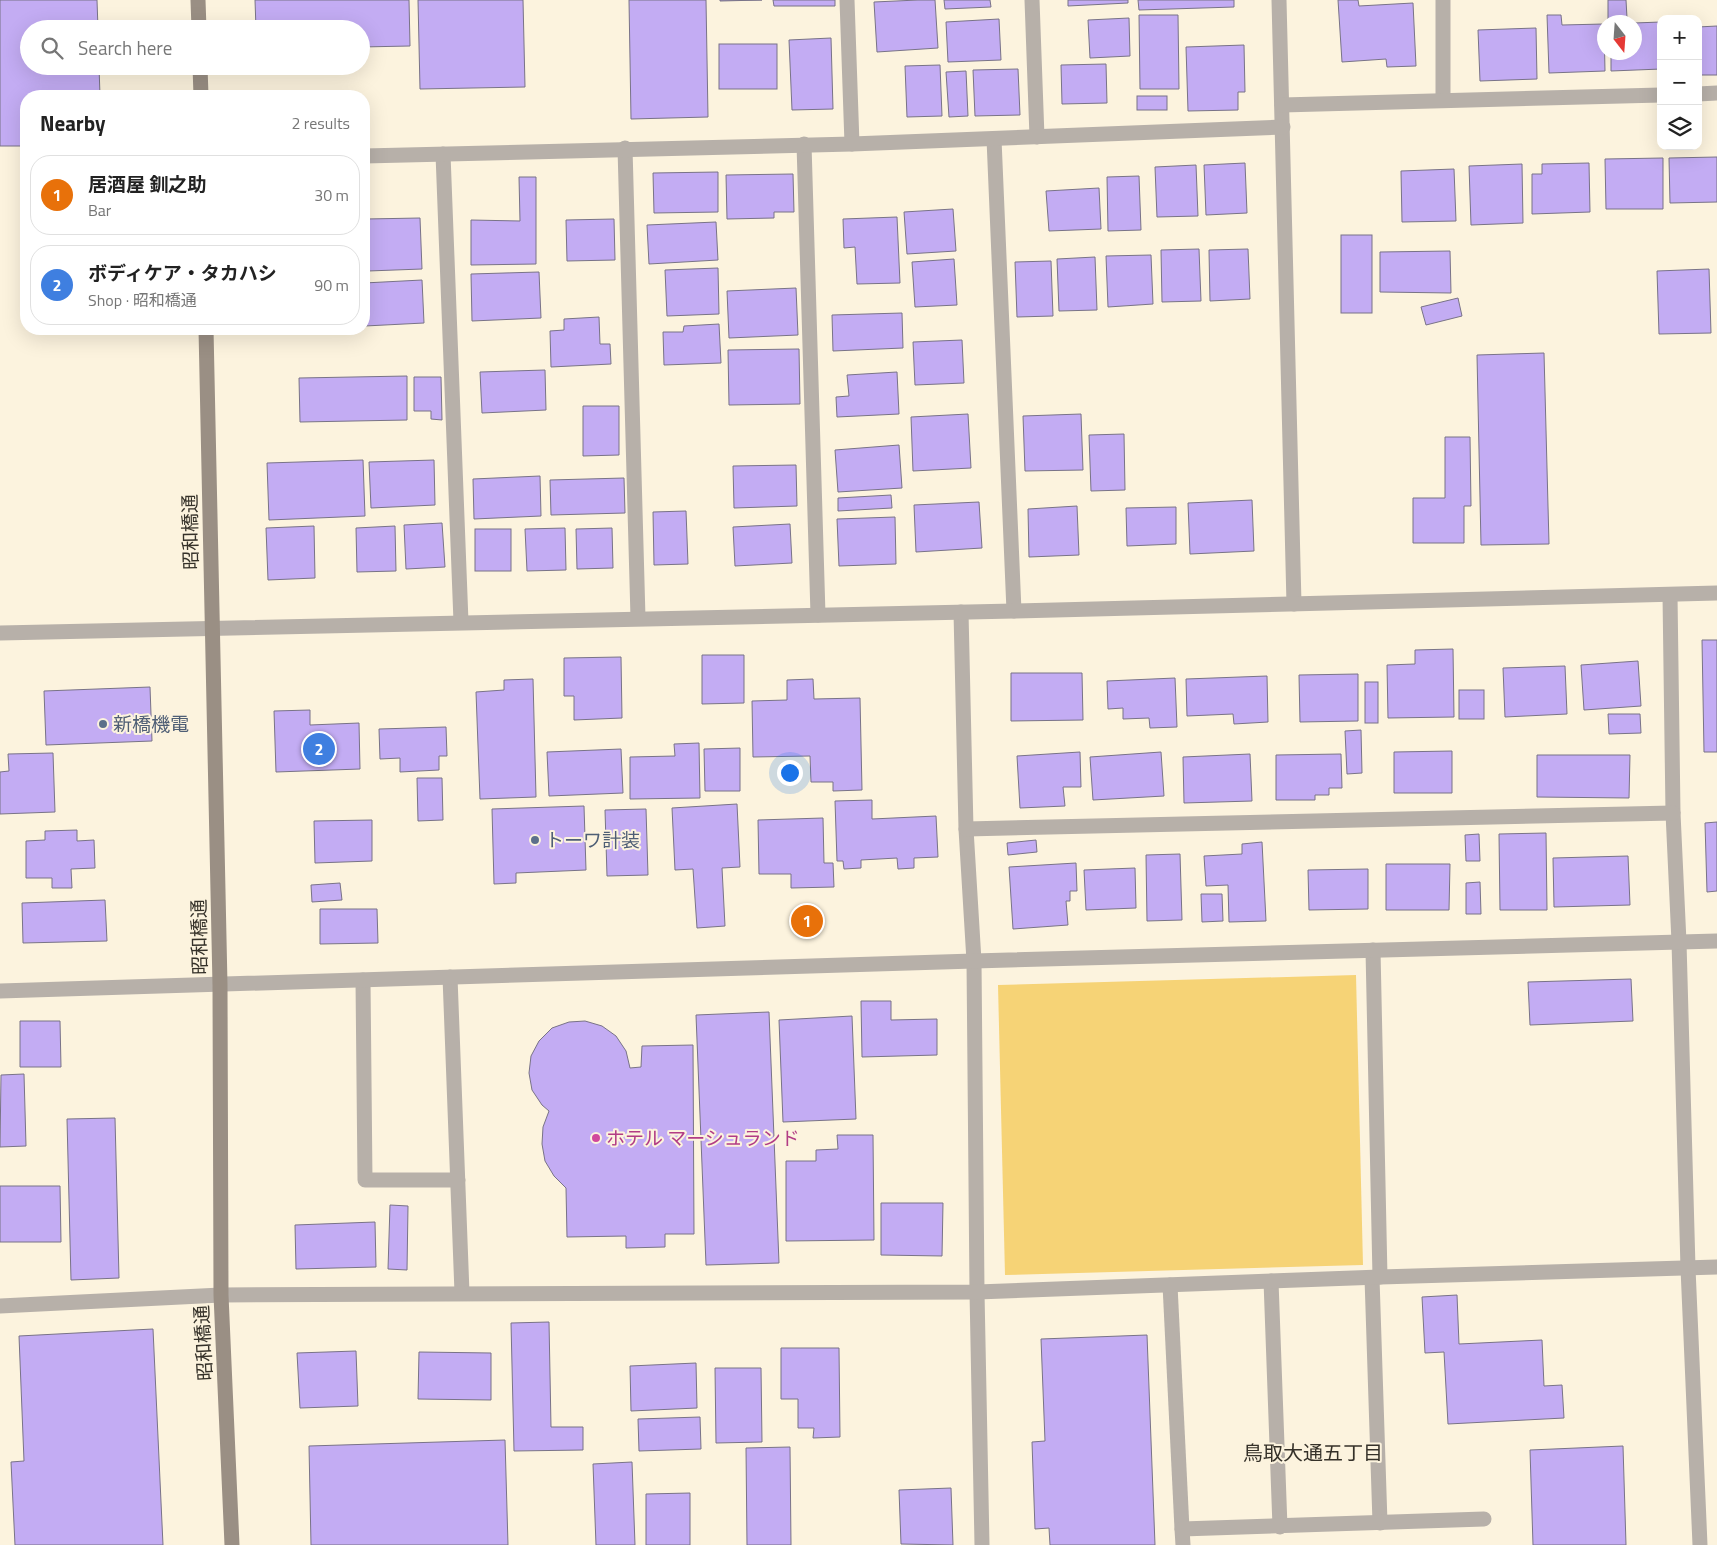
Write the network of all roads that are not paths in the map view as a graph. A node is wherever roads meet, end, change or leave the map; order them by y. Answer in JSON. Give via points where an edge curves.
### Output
{"nodes":[{"id":1,"x":198,"y":0,"type":"edge"},
{"id":2,"x":846,"y":0,"type":"edge"},
{"id":3,"x":1032,"y":0,"type":"edge"},
{"id":4,"x":1279,"y":0,"type":"edge"},
{"id":5,"x":1443,"y":0,"type":"edge"},
{"id":6,"x":199,"y":20,"type":"edge"},
{"id":7,"x":200,"y":75,"type":"edge"},
{"id":8,"x":201,"y":90,"type":"edge"},
{"id":9,"x":1702,"y":94,"type":"edge"},
{"id":10,"x":1717,"y":94,"type":"edge"},
{"id":11,"x":1657,"y":95,"type":"edge"},
{"id":12,"x":1443,"y":100,"type":"junction"},
{"id":13,"x":1282,"y":105,"type":"junction"},
{"id":14,"x":1283,"y":127,"type":"junction"},
{"id":15,"x":1037,"y":137,"type":"junction"},
{"id":16,"x":994,"y":139,"type":"junction"},
{"id":17,"x":804,"y":144,"type":"junction"},
{"id":18,"x":852,"y":144,"type":"junction"},
{"id":19,"x":625,"y":148,"type":"junction"},
{"id":20,"x":443,"y":154,"type":"junction"},
{"id":21,"x":370,"y":156,"type":"edge"},
{"id":22,"x":206,"y":335,"type":"edge"},
{"id":23,"x":1717,"y":593,"type":"edge"},
{"id":24,"x":1670,"y":595,"type":"junction"},
{"id":25,"x":1294,"y":604,"type":"junction"},
{"id":26,"x":1014,"y":611,"type":"junction"},
{"id":27,"x":961,"y":612,"type":"junction"},
{"id":28,"x":818,"y":615,"type":"junction"},
{"id":29,"x":638,"y":618,"type":"junction"},
{"id":30,"x":461,"y":622,"type":"junction"},
{"id":31,"x":212,"y":627,"type":"junction"},
{"id":32,"x":0,"y":633,"type":"edge"},
{"id":33,"x":1673,"y":813,"type":"junction"},
{"id":34,"x":966,"y":830,"type":"junction"},
{"id":35,"x":1717,"y":941,"type":"edge"},
{"id":36,"x":1679,"y":942,"type":"junction"},
{"id":37,"x":1373,"y":950,"type":"junction"},
{"id":38,"x":974,"y":961,"type":"junction"},
{"id":39,"x":450,"y":977,"type":"junction"},
{"id":40,"x":363,"y":980,"type":"junction"},
{"id":41,"x":220,"y":985,"type":"junction"},
{"id":42,"x":0,"y":991,"type":"edge"},
{"id":43,"x":458,"y":1180,"type":"junction"},
{"id":44,"x":1717,"y":1267,"type":"edge"},
{"id":45,"x":1688,"y":1268,"type":"junction"},
{"id":46,"x":1376,"y":1278,"type":"junction"},
{"id":47,"x":1271,"y":1281,"type":"junction"},
{"id":48,"x":1170,"y":1285,"type":"junction"},
{"id":49,"x":977,"y":1292,"type":"junction"},
{"id":50,"x":462,"y":1293,"type":"junction"},
{"id":51,"x":221,"y":1295,"type":"junction"},
{"id":52,"x":0,"y":1306,"type":"edge"},
{"id":53,"x":1484,"y":1519,"type":"dead end"},
{"id":54,"x":1380,"y":1523,"type":"junction"},
{"id":55,"x":1280,"y":1527,"type":"junction"},
{"id":56,"x":1182,"y":1529,"type":"junction"},
{"id":57,"x":232,"y":1545,"type":"edge"},
{"id":58,"x":982,"y":1545,"type":"edge"},
{"id":59,"x":1183,"y":1545,"type":"edge"},
{"id":60,"x":1700,"y":1545,"type":"edge"}],
"edges":[{"from":1,"to":6,"type":"street"},
{"from":2,"to":18,"type":"street"},
{"from":3,"to":15,"type":"street"},
{"from":4,"to":13,"type":"street"},
{"from":5,"to":12,"type":"street"},
{"from":7,"to":8,"type":"street"},
{"from":9,"to":10,"type":"street"},
{"from":11,"to":12,"type":"street"},
{"from":12,"to":13,"type":"street"},
{"from":13,"to":14,"type":"street"},
{"from":14,"to":15,"type":"street"},
{"from":14,"to":25,"type":"street"},
{"from":15,"to":16,"type":"street"},
{"from":16,"to":18,"type":"street"},
{"from":16,"to":26,"type":"street"},
{"from":17,"to":18,"type":"street"},
{"from":17,"to":19,"type":"street"},
{"from":17,"to":28,"type":"street"},
{"from":19,"to":20,"type":"street"},
{"from":19,"to":29,"type":"street"},
{"from":20,"to":21,"type":"street"},
{"from":20,"to":30,"type":"street"},
{"from":22,"to":31,"type":"street","name":"昭和橋通"},
{"from":23,"to":24,"type":"street"},
{"from":24,"to":25,"type":"street"},
{"from":24,"to":33,"type":"street"},
{"from":25,"to":26,"type":"street"},
{"from":26,"to":27,"type":"street"},
{"from":27,"to":28,"type":"street"},
{"from":27,"to":34,"type":"street"},
{"from":28,"to":29,"type":"street"},
{"from":29,"to":30,"type":"street"},
{"from":30,"to":31,"type":"street"},
{"from":31,"to":32,"type":"street"},
{"from":31,"to":41,"type":"street","name":"昭和橋通"},
{"from":33,"to":34,"type":"street"},
{"from":33,"to":36,"type":"street"},
{"from":34,"to":38,"type":"street"},
{"from":35,"to":36,"type":"street"},
{"from":36,"to":37,"type":"street"},
{"from":36,"to":45,"type":"street"},
{"from":37,"to":38,"type":"street"},
{"from":37,"to":46,"type":"street"},
{"from":38,"to":39,"type":"street"},
{"from":38,"to":49,"type":"street"},
{"from":39,"to":40,"type":"street"},
{"from":39,"to":43,"type":"street"},
{"from":40,"to":41,"type":"street"},
{"from":40,"to":43,"type":"street","via":[[365,1180]]},
{"from":41,"to":42,"type":"street"},
{"from":41,"to":51,"type":"street","name":"昭和橋通"},
{"from":43,"to":50,"type":"street"},
{"from":44,"to":45,"type":"street"},
{"from":45,"to":46,"type":"street"},
{"from":45,"to":60,"type":"street"},
{"from":46,"to":47,"type":"street"},
{"from":46,"to":54,"type":"street"},
{"from":47,"to":48,"type":"street"},
{"from":47,"to":55,"type":"street"},
{"from":48,"to":49,"type":"street"},
{"from":48,"to":56,"type":"street"},
{"from":49,"to":50,"type":"street"},
{"from":49,"to":58,"type":"street"},
{"from":50,"to":51,"type":"street"},
{"from":51,"to":52,"type":"street"},
{"from":51,"to":57,"type":"street","name":"昭和橋通"},
{"from":53,"to":54,"type":"street"},
{"from":54,"to":55,"type":"street"},
{"from":55,"to":56,"type":"street"},
{"from":56,"to":59,"type":"street"}]}
